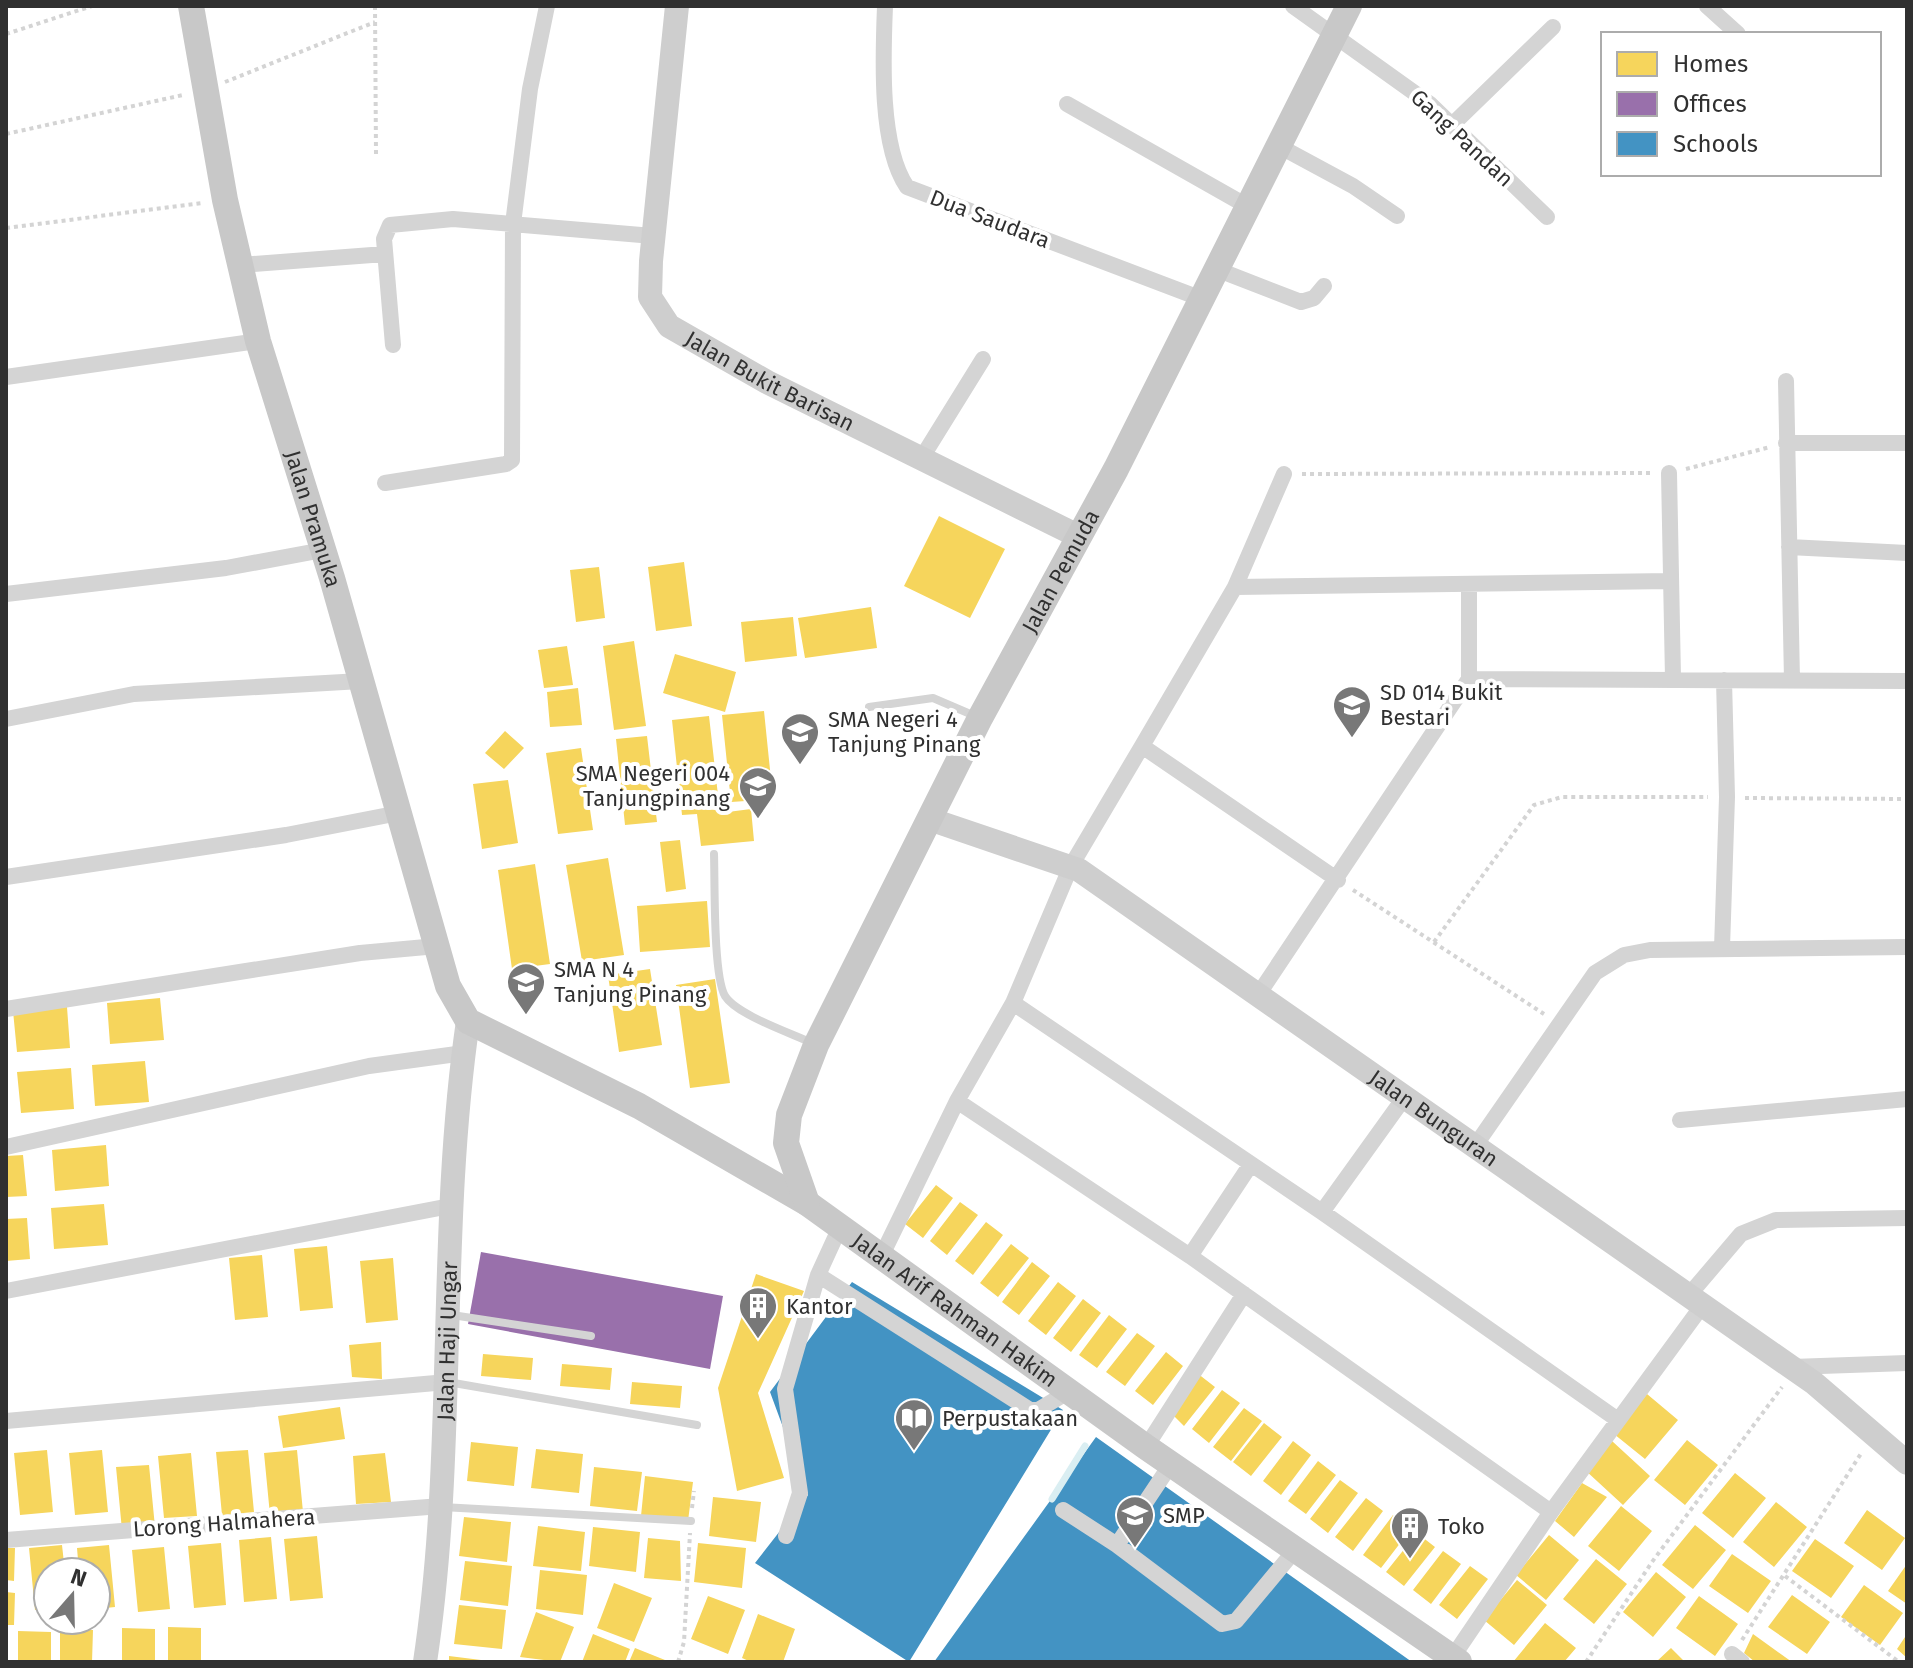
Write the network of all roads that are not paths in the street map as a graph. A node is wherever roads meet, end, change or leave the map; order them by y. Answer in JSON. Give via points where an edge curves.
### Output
{"nodes":[{"id":1,"x":191,"y":6,"type":"edge"},
{"id":2,"x":547,"y":6,"type":"edge"},
{"id":3,"x":677,"y":6,"type":"edge"},
{"id":4,"x":885,"y":6,"type":"edge"},
{"id":5,"x":1293,"y":6,"type":"edge"},
{"id":6,"x":1349,"y":6,"type":"edge"},
{"id":7,"x":1707,"y":6,"type":"edge"},
{"id":8,"x":1553,"y":27,"type":"dead end"},
{"id":9,"x":1736,"y":32,"type":"edge"},
{"id":10,"x":1335,"y":33,"type":"junction"},
{"id":11,"x":1067,"y":104,"type":"dead end"},
{"id":12,"x":1453,"y":124,"type":"junction"},
{"id":13,"x":1277,"y":145,"type":"junction"},
{"id":14,"x":1247,"y":206,"type":"junction"},
{"id":15,"x":1397,"y":216,"type":"dead end"},
{"id":16,"x":1547,"y":217,"type":"dead end"},
{"id":17,"x":513,"y":224,"type":"junction"},
{"id":18,"x":653,"y":236,"type":"junction"},
{"id":19,"x":385,"y":254,"type":"junction"},
{"id":20,"x":241,"y":265,"type":"junction"},
{"id":21,"x":1216,"y":269,"type":"junction"},
{"id":22,"x":1324,"y":286,"type":"dead end"},
{"id":23,"x":1202,"y":299,"type":"junction"},
{"id":24,"x":258,"y":341,"type":"junction"},
{"id":25,"x":393,"y":345,"type":"dead end"},
{"id":26,"x":983,"y":359,"type":"dead end"},
{"id":27,"x":6,"y":377,"type":"edge"},
{"id":28,"x":1786,"y":381,"type":"dead end"},
{"id":29,"x":1786,"y":443,"type":"junction"},
{"id":30,"x":1907,"y":443,"type":"edge"},
{"id":31,"x":921,"y":459,"type":"junction"},
{"id":32,"x":1669,"y":473,"type":"road end"},
{"id":33,"x":1284,"y":474,"type":"road end"},
{"id":34,"x":385,"y":483,"type":"dead end"},
{"id":35,"x":1078,"y":536,"type":"junction"},
{"id":36,"x":1789,"y":547,"type":"junction"},
{"id":37,"x":323,"y":550,"type":"junction"},
{"id":38,"x":1907,"y":553,"type":"edge"},
{"id":39,"x":1670,"y":581,"type":"junction"},
{"id":40,"x":1469,"y":585,"type":"junction"},
{"id":41,"x":1235,"y":587,"type":"junction"},
{"id":42,"x":6,"y":594,"type":"edge"},
{"id":43,"x":1673,"y":678,"type":"junction"},
{"id":44,"x":1469,"y":679,"type":"junction"},
{"id":45,"x":1724,"y":680,"type":"junction"},
{"id":46,"x":1792,"y":680,"type":"junction"},
{"id":47,"x":361,"y":681,"type":"junction"},
{"id":48,"x":1907,"y":681,"type":"edge"},
{"id":49,"x":869,"y":707,"type":"dead end"},
{"id":50,"x":980,"y":718,"type":"junction"},
{"id":51,"x":6,"y":719,"type":"edge"},
{"id":52,"x":1142,"y":746,"type":"junction"},
{"id":53,"x":399,"y":813,"type":"junction"},
{"id":54,"x":932,"y":820,"type":"junction"},
{"id":55,"x":714,"y":854,"type":"dead end"},
{"id":56,"x":1071,"y":866,"type":"junction"},
{"id":57,"x":6,"y":877,"type":"edge"},
{"id":58,"x":1338,"y":880,"type":"junction"},
{"id":59,"x":437,"y":946,"type":"junction"},
{"id":60,"x":1907,"y":947,"type":"edge"},
{"id":61,"x":1722,"y":948,"type":"junction"},
{"id":62,"x":1258,"y":995,"type":"junction"},
{"id":63,"x":1013,"y":1003,"type":"junction"},
{"id":64,"x":6,"y":1009,"type":"edge"},
{"id":65,"x":468,"y":1021,"type":"junction"},
{"id":66,"x":816,"y":1045,"type":"junction"},
{"id":67,"x":464,"y":1053,"type":"junction"},
{"id":68,"x":1404,"y":1098,"type":"junction"},
{"id":69,"x":1907,"y":1099,"type":"edge"},
{"id":70,"x":957,"y":1101,"type":"junction"},
{"id":71,"x":1680,"y":1120,"type":"dead end"},
{"id":72,"x":786,"y":1143,"type":"junction"},
{"id":73,"x":1475,"y":1146,"type":"junction"},
{"id":74,"x":6,"y":1147,"type":"edge"},
{"id":75,"x":1251,"y":1164,"type":"junction"},
{"id":76,"x":750,"y":1172,"type":"junction"},
{"id":77,"x":807,"y":1203,"type":"junction"},
{"id":78,"x":450,"y":1206,"type":"junction"},
{"id":79,"x":1322,"y":1212,"type":"junction"},
{"id":80,"x":1907,"y":1218,"type":"edge"},
{"id":81,"x":840,"y":1227,"type":"junction"},
{"id":82,"x":882,"y":1255,"type":"junction"},
{"id":83,"x":1190,"y":1256,"type":"junction"},
{"id":84,"x":818,"y":1275,"type":"junction"},
{"id":85,"x":6,"y":1291,"type":"edge"},
{"id":86,"x":1244,"y":1294,"type":"junction"},
{"id":87,"x":1696,"y":1300,"type":"junction"},
{"id":88,"x":447,"y":1314,"type":"junction"},
{"id":89,"x":591,"y":1336,"type":"dead end"},
{"id":90,"x":1907,"y":1363,"type":"edge"},
{"id":91,"x":1792,"y":1369,"type":"junction"},
{"id":92,"x":447,"y":1382,"type":"junction"},
{"id":93,"x":1068,"y":1392,"type":"junction"},
{"id":94,"x":1618,"y":1420,"type":"junction"},
{"id":95,"x":6,"y":1421,"type":"edge"},
{"id":96,"x":697,"y":1425,"type":"dead end"},
{"id":97,"x":1146,"y":1447,"type":"junction"},
{"id":98,"x":1907,"y":1463,"type":"edge"},
{"id":99,"x":1171,"y":1464,"type":"junction"},
{"id":100,"x":441,"y":1506,"type":"junction"},
{"id":101,"x":1063,"y":1510,"type":"dead end"},
{"id":102,"x":1551,"y":1512,"type":"junction"},
{"id":103,"x":691,"y":1521,"type":"road end"},
{"id":104,"x":786,"y":1536,"type":"dead end"},
{"id":105,"x":6,"y":1540,"type":"edge"},
{"id":106,"x":1117,"y":1545,"type":"junction"},
{"id":107,"x":1296,"y":1549,"type":"junction"},
{"id":108,"x":1453,"y":1661,"type":"edge"},
{"id":109,"x":425,"y":1662,"type":"edge"}],
"edges":[{"from":1,"to":20,"type":"main road","name":"Jalan Pramuka"},
{"from":2,"to":17,"type":"street","via":[[530,89]]},
{"from":3,"to":18,"type":"street","name":"Jalan Bukit Barisan"},
{"from":4,"to":23,"type":"street","name":"Dua Saudara","via":[[889,135],[895,170],[907,187]]},
{"from":5,"to":10,"type":"street","name":"Gang Pandan"},
{"from":6,"to":10,"type":"main road","name":"Jalan Pemuda"},
{"from":7,"to":9,"type":"street"},
{"from":8,"to":12,"type":"street"},
{"from":10,"to":12,"type":"street","name":"Gang Pandan"},
{"from":10,"to":13,"type":"main road","name":"Jalan Pemuda"},
{"from":11,"to":14,"type":"street"},
{"from":12,"to":16,"type":"street","name":"Gang Pandan"},
{"from":13,"to":14,"type":"main road","name":"Jalan Pemuda"},
{"from":13,"to":15,"type":"street"},
{"from":14,"to":21,"type":"main road","name":"Jalan Pemuda"},
{"from":17,"to":18,"type":"street"},
{"from":17,"to":19,"type":"street","via":[[453,219],[390,225]]},
{"from":17,"to":34,"type":"street","via":[[512,460]]},
{"from":18,"to":31,"type":"street","name":"Jalan Bukit Barisan","via":[[650,297],[669,326]]},
{"from":19,"to":20,"type":"street"},
{"from":19,"to":25,"type":"street"},
{"from":20,"to":24,"type":"main road","name":"Jalan Pramuka"},
{"from":21,"to":22,"type":"street","via":[[1301,302],[1314,298]]},
{"from":21,"to":23,"type":"main road","name":"Jalan Pemuda"},
{"from":23,"to":35,"type":"main road","name":"Jalan Pemuda"},
{"from":24,"to":27,"type":"street"},
{"from":24,"to":37,"type":"main road","name":"Jalan Pramuka"},
{"from":26,"to":31,"type":"street"},
{"from":28,"to":29,"type":"street"},
{"from":29,"to":30,"type":"street"},
{"from":29,"to":36,"type":"street"},
{"from":31,"to":35,"type":"street","name":"Jalan Bukit Barisan"},
{"from":32,"to":39,"type":"street"},
{"from":33,"to":41,"type":"street"},
{"from":35,"to":50,"type":"main road","name":"Jalan Pemuda"},
{"from":36,"to":38,"type":"street"},
{"from":36,"to":46,"type":"street"},
{"from":37,"to":42,"type":"street","via":[[226,568]]},
{"from":37,"to":47,"type":"main road","name":"Jalan Pramuka"},
{"from":39,"to":40,"type":"street"},
{"from":39,"to":43,"type":"street"},
{"from":40,"to":41,"type":"street"},
{"from":40,"to":44,"type":"street"},
{"from":41,"to":52,"type":"street"},
{"from":43,"to":44,"type":"street"},
{"from":43,"to":45,"type":"street"},
{"from":44,"to":58,"type":"street"},
{"from":45,"to":46,"type":"street"},
{"from":45,"to":61,"type":"street"},
{"from":46,"to":48,"type":"street"},
{"from":47,"to":51,"type":"street","via":[[134,694]]},
{"from":47,"to":53,"type":"main road","name":"Jalan Pramuka"},
{"from":49,"to":50,"type":"lane","via":[[933,698]]},
{"from":50,"to":54,"type":"main road","name":"Jalan Pemuda"},
{"from":52,"to":56,"type":"street"},
{"from":52,"to":58,"type":"street"},
{"from":53,"to":57,"type":"street"},
{"from":53,"to":59,"type":"main road","name":"Jalan Pramuka"},
{"from":54,"to":56,"type":"street","name":"Jalan Bunguran"},
{"from":54,"to":66,"type":"main road","name":"Jalan Pemuda"},
{"from":55,"to":66,"type":"lane","via":[[725,996],[740,1009]]},
{"from":56,"to":62,"type":"street","name":"Jalan Bunguran"},
{"from":56,"to":63,"type":"street"},
{"from":58,"to":62,"type":"street"},
{"from":59,"to":64,"type":"street","via":[[360,953]]},
{"from":59,"to":65,"type":"main road","name":"Jalan Pramuka","via":[[448,986]]},
{"from":60,"to":61,"type":"street"},
{"from":61,"to":73,"type":"street","via":[[1624,955],[1595,973]]},
{"from":62,"to":68,"type":"street","name":"Jalan Bunguran"},
{"from":63,"to":70,"type":"street"},
{"from":63,"to":75,"type":"street"},
{"from":65,"to":67,"type":"street","name":"Jalan Haji Ungar"},
{"from":65,"to":76,"type":"main road","name":"Jalan Arif Rahman Hakim","via":[[639,1106]]},
{"from":66,"to":72,"type":"main road","name":"Jalan Pemuda","via":[[789,1115]]},
{"from":67,"to":74,"type":"street","via":[[369,1066]]},
{"from":67,"to":78,"type":"street","name":"Jalan Haji Ungar"},
{"from":68,"to":73,"type":"street","name":"Jalan Bunguran"},
{"from":68,"to":79,"type":"street"},
{"from":69,"to":71,"type":"street"},
{"from":70,"to":82,"type":"street"},
{"from":70,"to":83,"type":"street"},
{"from":72,"to":76,"type":"main road"},
{"from":72,"to":77,"type":"main road","name":"Jalan Pemuda"},
{"from":73,"to":87,"type":"street","name":"Jalan Bunguran"},
{"from":75,"to":79,"type":"street"},
{"from":75,"to":83,"type":"street"},
{"from":76,"to":77,"type":"main road","name":"Jalan Arif Rahman Hakim"},
{"from":77,"to":81,"type":"main road","name":"Jalan Arif Rahman Hakim"},
{"from":78,"to":85,"type":"street"},
{"from":78,"to":88,"type":"street","name":"Jalan Haji Ungar"},
{"from":79,"to":94,"type":"street"},
{"from":80,"to":87,"type":"street","via":[[1776,1220],[1741,1234]]},
{"from":81,"to":82,"type":"main road","name":"Jalan Arif Rahman Hakim"},
{"from":81,"to":84,"type":"street"},
{"from":82,"to":93,"type":"main road","name":"Jalan Arif Rahman Hakim"},
{"from":83,"to":86,"type":"street"},
{"from":84,"to":93,"type":"street","via":[[1030,1410]]},
{"from":84,"to":104,"type":"street","via":[[785,1389],[800,1493]]},
{"from":86,"to":97,"type":"street"},
{"from":86,"to":102,"type":"street"},
{"from":87,"to":91,"type":"street","name":"Jalan Bunguran"},
{"from":87,"to":94,"type":"street"},
{"from":88,"to":89,"type":"lane"},
{"from":88,"to":92,"type":"street","name":"Jalan Haji Ungar"},
{"from":90,"to":91,"type":"street"},
{"from":91,"to":98,"type":"street","name":"Jalan Bunguran"},
{"from":92,"to":95,"type":"street"},
{"from":92,"to":96,"type":"lane"},
{"from":92,"to":100,"type":"street","name":"Jalan Haji Ungar"},
{"from":93,"to":97,"type":"main road","name":"Jalan Arif Rahman Hakim"},
{"from":94,"to":102,"type":"street"},
{"from":97,"to":99,"type":"main road","name":"Jalan Arif Rahman Hakim"},
{"from":99,"to":106,"type":"street"},
{"from":99,"to":107,"type":"main road","name":"Jalan Arif Rahman Hakim"},
{"from":100,"to":103,"type":"lane"},
{"from":100,"to":105,"type":"street","name":"Lorong Halmahera"},
{"from":100,"to":109,"type":"street","name":"Jalan Haji Ungar"},
{"from":101,"to":106,"type":"street"},
{"from":102,"to":108,"type":"street"},
{"from":106,"to":107,"type":"street","via":[[1228,1625]]},
{"from":107,"to":108,"type":"main road","name":"Jalan Arif Rahman Hakim"}]}
